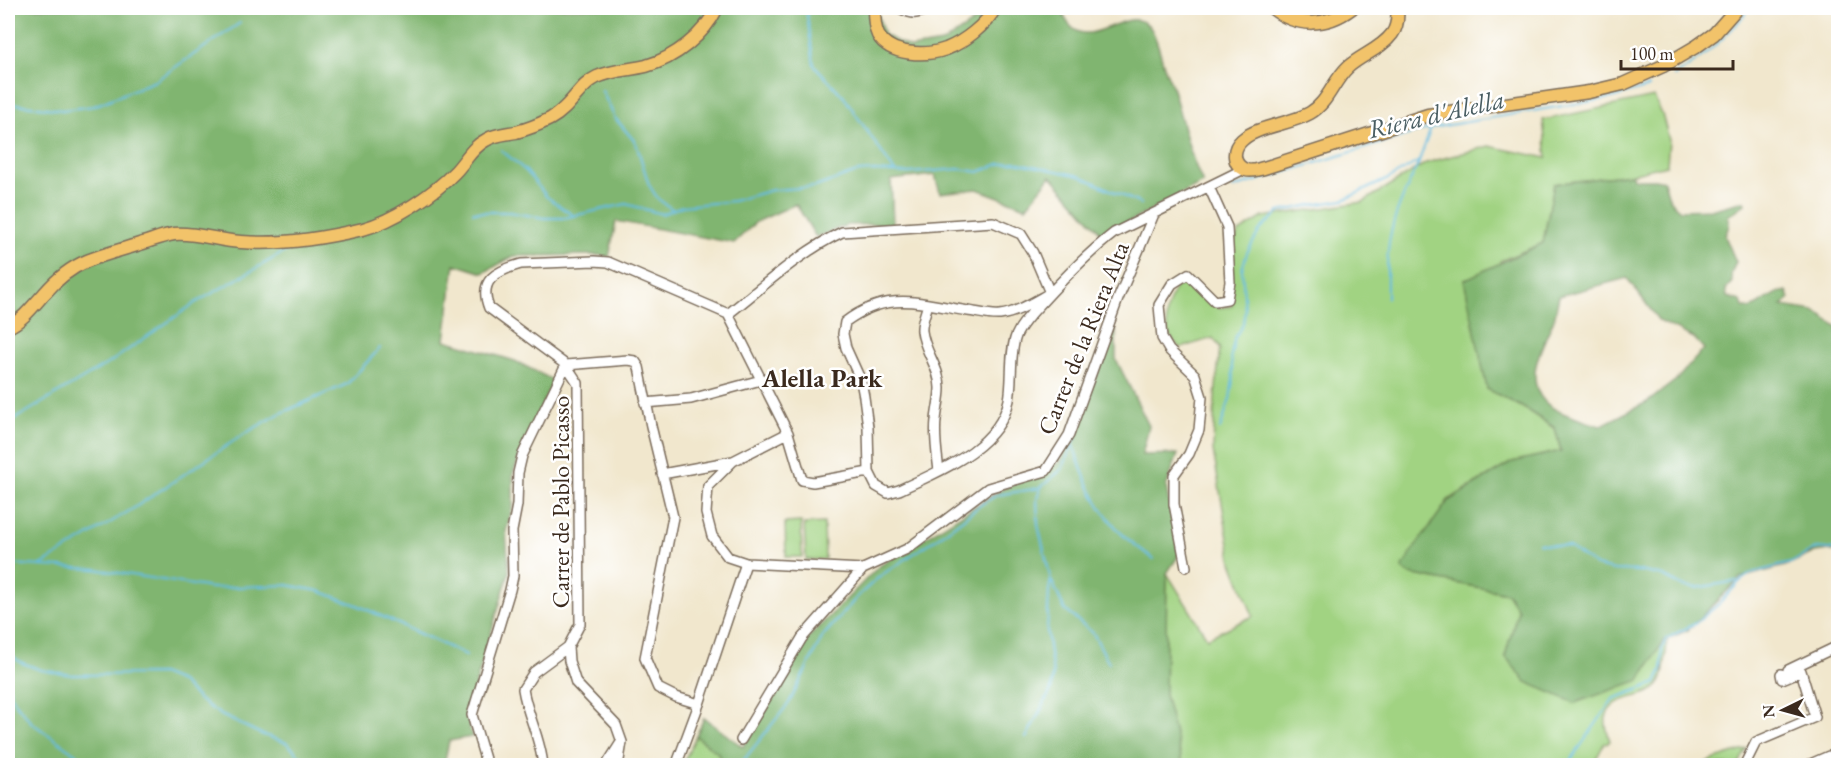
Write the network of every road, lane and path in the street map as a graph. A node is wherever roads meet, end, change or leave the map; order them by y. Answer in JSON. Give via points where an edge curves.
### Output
{"nodes":[{"id":1,"x":717,"y":8,"type":"edge"},
{"id":2,"x":874,"y":8,"type":"edge"},
{"id":3,"x":899,"y":8,"type":"edge"},
{"id":4,"x":930,"y":8,"type":"edge"},
{"id":5,"x":995,"y":8,"type":"edge"},
{"id":6,"x":1272,"y":8,"type":"edge"},
{"id":7,"x":1352,"y":8,"type":"edge"},
{"id":8,"x":1397,"y":8,"type":"edge"},
{"id":9,"x":1737,"y":8,"type":"edge"},
{"id":10,"x":1240,"y":165,"type":"junction"},
{"id":11,"x":1209,"y":187,"type":"junction"},
{"id":12,"x":1154,"y":214,"type":"junction"},
{"id":13,"x":1050,"y":293,"type":"junction"},
{"id":14,"x":928,"y":304,"type":"junction"},
{"id":15,"x":728,"y":314,"type":"junction"},
{"id":16,"x":8,"y":327,"type":"edge"},
{"id":17,"x":566,"y":365,"type":"junction"},
{"id":18,"x":761,"y":380,"type":"junction"},
{"id":19,"x":645,"y":403,"type":"junction"},
{"id":20,"x":788,"y":433,"type":"junction"},
{"id":21,"x":733,"y":461,"type":"junction"},
{"id":22,"x":939,"y":471,"type":"junction"},
{"id":23,"x":869,"y":472,"type":"junction"},
{"id":24,"x":662,"y":474,"type":"junction"},
{"id":25,"x":746,"y":563,"type":"junction"},
{"id":26,"x":1186,"y":567,"type":"dead end"},
{"id":27,"x":863,"y":569,"type":"junction"},
{"id":28,"x":1839,"y":646,"type":"edge"},
{"id":29,"x":568,"y":647,"type":"junction"},
{"id":30,"x":699,"y":705,"type":"junction"},
{"id":31,"x":741,"y":740,"type":"dead end"},
{"id":32,"x":621,"y":742,"type":"junction"},
{"id":33,"x":1829,"y":756,"type":"dead end"},
{"id":34,"x":487,"y":765,"type":"edge"},
{"id":35,"x":543,"y":765,"type":"edge"},
{"id":36,"x":606,"y":765,"type":"edge"},
{"id":37,"x":618,"y":765,"type":"edge"},
{"id":38,"x":676,"y":765,"type":"edge"},
{"id":39,"x":1744,"y":765,"type":"edge"},
{"id":40,"x":1806,"y":765,"type":"edge"}],
"edges":[{"from":1,"to":16,"type":"main road","via":[[696,36],[678,51],[647,66],[597,76],[570,105],[551,118],[484,140],[432,193],[373,225],[269,242],[168,235],[72,268]]},
{"from":2,"to":5,"type":"main road","via":[[875,27],[884,41],[904,52],[927,53],[960,41]]},
{"from":3,"to":4,"type":"street","via":[[918,14]]},
{"from":6,"to":7,"type":"main road","via":[[1287,18],[1317,23]]},
{"from":8,"to":10,"type":"main road","via":[[1397,25],[1390,36],[1346,69],[1316,109],[1243,139],[1235,150]]},
{"from":9,"to":10,"type":"main road","via":[[1714,34],[1697,46],[1623,84],[1428,115],[1253,170]]},
{"from":10,"to":11,"type":"street"},
{"from":11,"to":12,"type":"street"},
{"from":11,"to":26,"type":"street","via":[[1227,227],[1227,299],[1215,301],[1188,274],[1172,284],[1160,305],[1162,338],[1195,375],[1202,396],[1199,430],[1190,454],[1174,476],[1174,504]]},
{"from":12,"to":13,"type":"street","via":[[1114,233]]},
{"from":12,"to":27,"type":"street","name":"Carrer de la Riera Alta","via":[[1118,299],[1069,435],[1046,471],[988,488],[907,549]]},
{"from":13,"to":14,"type":"street","via":[[999,315]]},
{"from":13,"to":15,"type":"street","via":[[1021,234],[993,222],[842,232]]},
{"from":13,"to":22,"type":"street","via":[[1021,326],[1015,339],[1009,401],[998,425],[964,458]]},
{"from":14,"to":22,"type":"street","via":[[922,329],[940,386],[936,436]]},
{"from":14,"to":23,"type":"street","via":[[880,303],[845,322],[846,348],[864,397]]},
{"from":15,"to":17,"type":"street","via":[[608,262],[521,264],[493,277],[486,284],[489,308]]},
{"from":15,"to":18,"type":"street"},
{"from":17,"to":19,"type":"street","via":[[635,361]]},
{"from":17,"to":29,"type":"street","name":"Carrer de Pablo Picasso","via":[[578,383],[580,560],[580,624]]},
{"from":17,"to":34,"type":"street","via":[[522,456],[518,473],[512,531],[513,576],[472,715]]},
{"from":18,"to":19,"type":"street","via":[[691,399]]},
{"from":18,"to":20,"type":"street"},
{"from":19,"to":24,"type":"street"},
{"from":20,"to":21,"type":"street"},
{"from":20,"to":23,"type":"street","via":[[802,480],[813,482]]},
{"from":21,"to":24,"type":"street"},
{"from":21,"to":25,"type":"street","via":[[708,486],[706,513],[712,536],[728,557]]},
{"from":22,"to":23,"type":"street","via":[[888,493],[876,486]]},
{"from":24,"to":30,"type":"street","via":[[673,517],[645,658],[658,688]]},
{"from":25,"to":27,"type":"street","name":"Carrer de la Riera Alta"},
{"from":25,"to":30,"type":"street"},
{"from":27,"to":31,"type":"street","via":[[802,638]]},
{"from":28,"to":39,"type":"street","via":[[1781,674],[1782,679],[1802,671],[1815,717],[1756,742]]},
{"from":29,"to":32,"type":"street","via":[[576,683],[616,725]]},
{"from":29,"to":35,"type":"street","via":[[534,672],[524,689]]},
{"from":30,"to":38,"type":"street"},
{"from":32,"to":36,"type":"street"},
{"from":32,"to":37,"type":"street"},
{"from":33,"to":40,"type":"street"}]}
